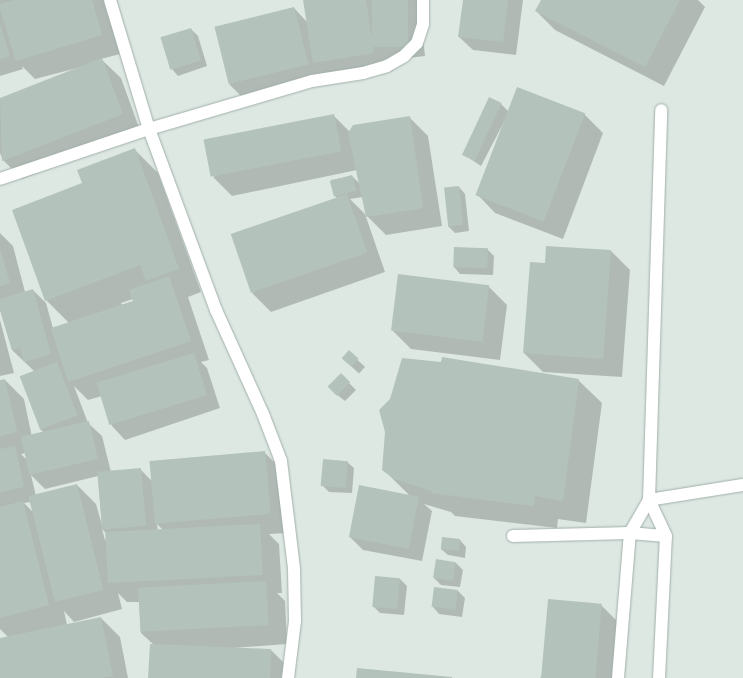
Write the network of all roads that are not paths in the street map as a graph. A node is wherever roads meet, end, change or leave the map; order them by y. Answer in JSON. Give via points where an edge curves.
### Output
{"nodes":[{"id":1,"x":110,"y":0,"type":"edge"},
{"id":2,"x":423,"y":0,"type":"edge"},
{"id":3,"x":661,"y":110,"type":"dead end"},
{"id":4,"x":149,"y":129,"type":"junction"},
{"id":5,"x":0,"y":179,"type":"edge"},
{"id":6,"x":743,"y":485,"type":"edge"},
{"id":7,"x":650,"y":500,"type":"junction"},
{"id":8,"x":630,"y":533,"type":"junction"},
{"id":9,"x":514,"y":536,"type":"dead end"},
{"id":10,"x":666,"y":536,"type":"junction"},
{"id":11,"x":288,"y":678,"type":"edge"},
{"id":12,"x":618,"y":678,"type":"edge"},
{"id":13,"x":659,"y":678,"type":"edge"}],
"edges":[{"from":1,"to":4,"type":"street"},
{"from":2,"to":4,"type":"street","via":[[423,24],[417,43],[404,56],[387,66],[363,73],[312,81]]},
{"from":3,"to":7,"type":"street"},
{"from":4,"to":5,"type":"street"},
{"from":4,"to":11,"type":"street","via":[[216,310],[263,414],[281,462],[294,568],[295,621]]},
{"from":6,"to":7,"type":"street"},
{"from":7,"to":8,"type":"street"},
{"from":7,"to":10,"type":"street"},
{"from":8,"to":9,"type":"street"},
{"from":8,"to":10,"type":"street"},
{"from":8,"to":12,"type":"street"},
{"from":10,"to":13,"type":"street"}]}
